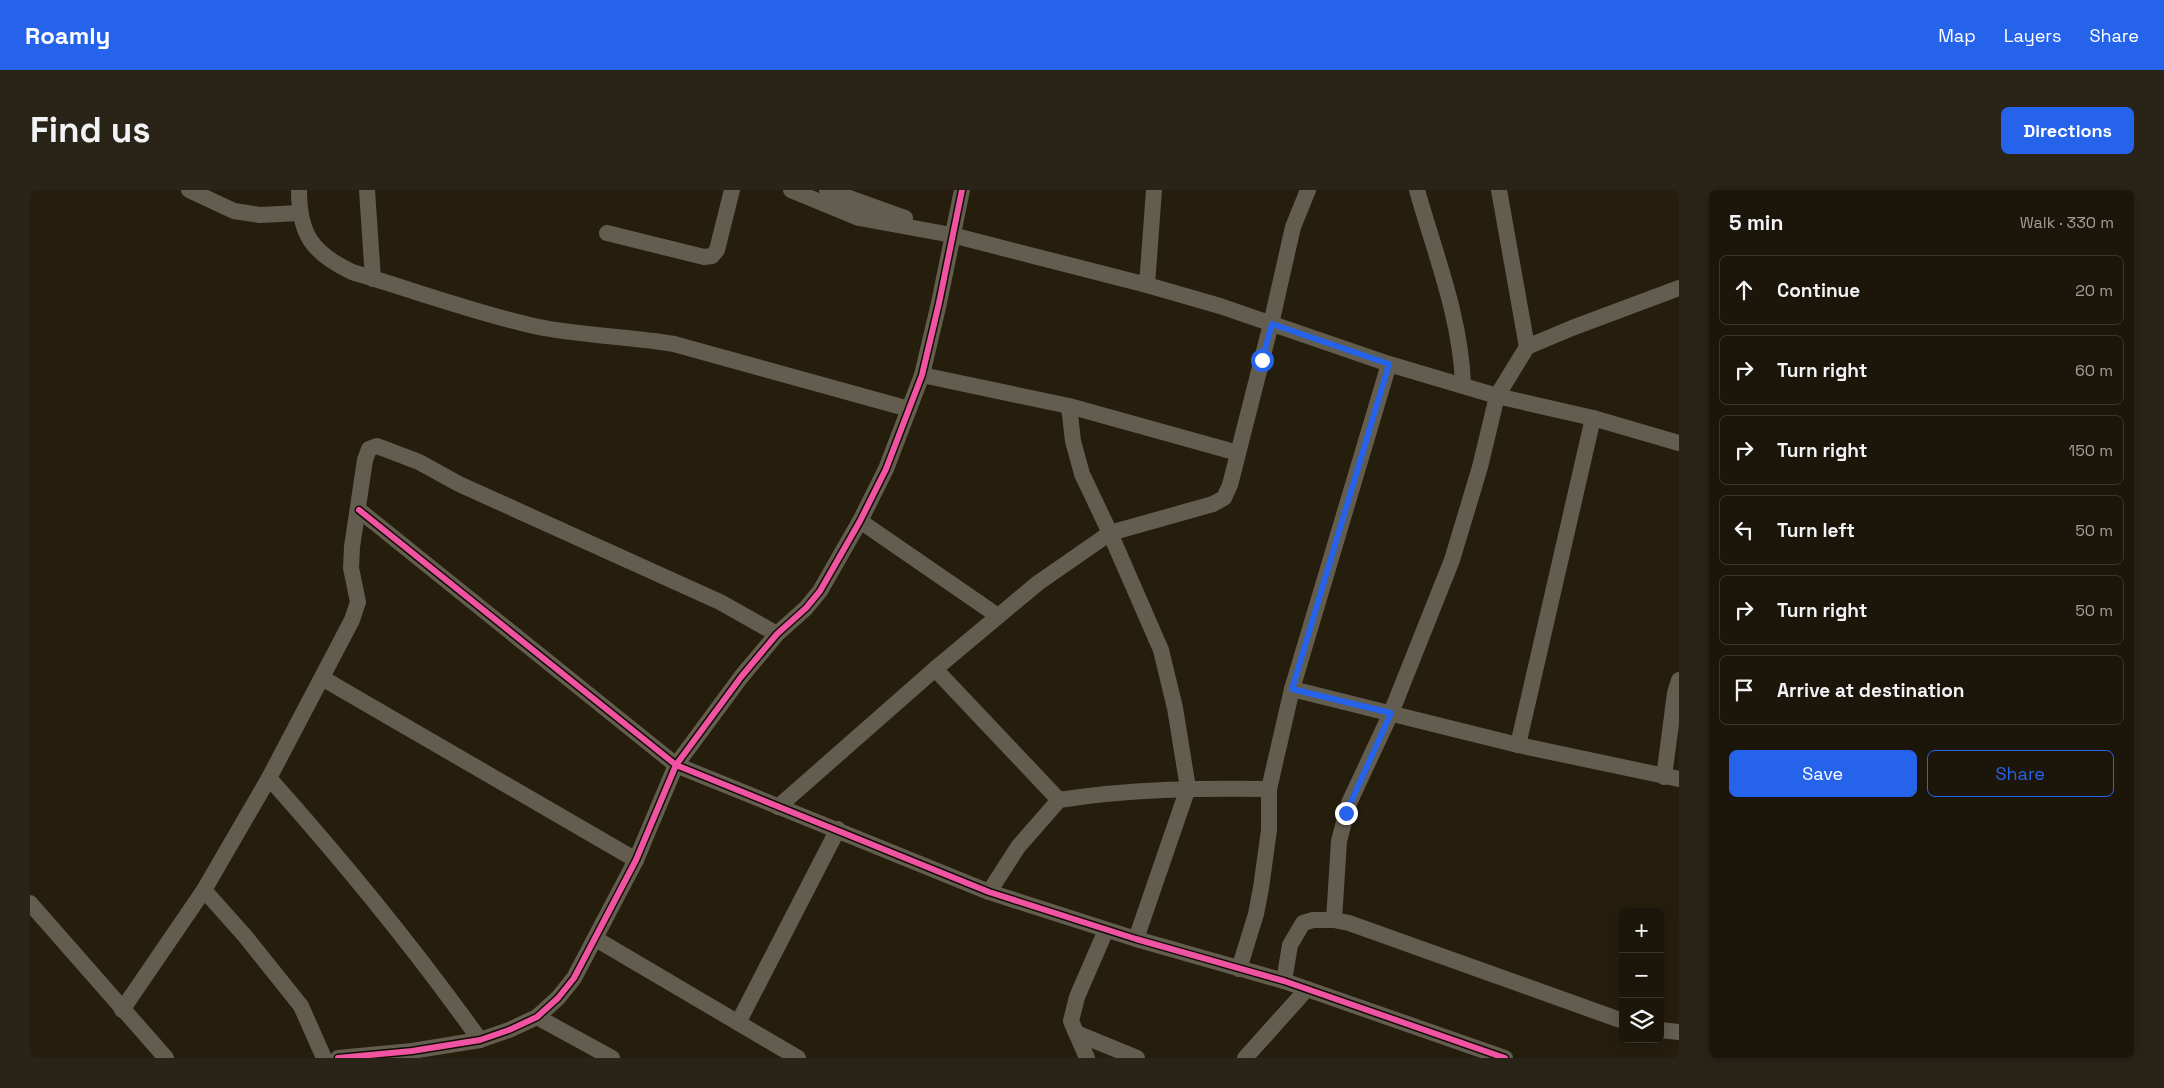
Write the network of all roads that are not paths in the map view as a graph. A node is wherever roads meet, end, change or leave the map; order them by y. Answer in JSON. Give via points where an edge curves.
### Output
{"nodes":[{"id":1,"x":189,"y":190,"type":"edge"},
{"id":2,"x":299,"y":190,"type":"edge"},
{"id":3,"x":367,"y":190,"type":"edge"},
{"id":4,"x":732,"y":190,"type":"edge"},
{"id":5,"x":791,"y":190,"type":"edge"},
{"id":6,"x":826,"y":190,"type":"edge"},
{"id":7,"x":962,"y":190,"type":"edge"},
{"id":8,"x":1154,"y":190,"type":"edge"},
{"id":9,"x":1308,"y":190,"type":"edge"},
{"id":10,"x":1417,"y":190,"type":"edge"},
{"id":11,"x":1499,"y":190,"type":"edge"},
{"id":12,"x":299,"y":212,"type":"junction"},
{"id":13,"x":607,"y":233,"type":"dead end"},
{"id":14,"x":952,"y":235,"type":"junction"},
{"id":15,"x":373,"y":278,"type":"junction"},
{"id":16,"x":1147,"y":285,"type":"junction"},
{"id":17,"x":1679,"y":288,"type":"edge"},
{"id":18,"x":1272,"y":324,"type":"junction"},
{"id":19,"x":1528,"y":347,"type":"junction"},
{"id":20,"x":1389,"y":364,"type":"junction"},
{"id":21,"x":922,"y":375,"type":"junction"},
{"id":22,"x":1463,"y":385,"type":"junction"},
{"id":23,"x":1498,"y":396,"type":"junction"},
{"id":24,"x":1068,"y":406,"type":"junction"},
{"id":25,"x":909,"y":409,"type":"junction"},
{"id":26,"x":1593,"y":418,"type":"junction"},
{"id":27,"x":1679,"y":443,"type":"edge"},
{"id":28,"x":1238,"y":452,"type":"junction"},
{"id":29,"x":359,"y":510,"type":"junction"},
{"id":30,"x":860,"y":521,"type":"junction"},
{"id":31,"x":1110,"y":533,"type":"junction"},
{"id":32,"x":998,"y":616,"type":"junction"},
{"id":33,"x":777,"y":634,"type":"junction"},
{"id":34,"x":935,"y":669,"type":"junction"},
{"id":35,"x":322,"y":678,"type":"junction"},
{"id":36,"x":1679,"y":680,"type":"edge"},
{"id":37,"x":1292,"y":689,"type":"junction"},
{"id":38,"x":1391,"y":713,"type":"junction"},
{"id":39,"x":1518,"y":745,"type":"junction"},
{"id":40,"x":676,"y":765,"type":"junction"},
{"id":41,"x":269,"y":778,"type":"junction"},
{"id":42,"x":1672,"y":778,"type":"edge"},
{"id":43,"x":1188,"y":788,"type":"junction"},
{"id":44,"x":1270,"y":789,"type":"junction"},
{"id":45,"x":1059,"y":800,"type":"junction"},
{"id":46,"x":778,"y":807,"type":"junction"},
{"id":47,"x":838,"y":829,"type":"junction"},
{"id":48,"x":636,"y":860,"type":"junction"},
{"id":49,"x":204,"y":890,"type":"junction"},
{"id":50,"x":989,"y":892,"type":"junction"},
{"id":51,"x":31,"y":908,"type":"edge"},
{"id":52,"x":1334,"y":920,"type":"junction"},
{"id":53,"x":1106,"y":930,"type":"junction"},
{"id":54,"x":596,"y":939,"type":"junction"},
{"id":55,"x":1136,"y":940,"type":"junction"},
{"id":56,"x":1239,"y":969,"type":"junction"},
{"id":57,"x":1284,"y":980,"type":"junction"},
{"id":58,"x":1307,"y":989,"type":"junction"},
{"id":59,"x":122,"y":1010,"type":"junction"},
{"id":60,"x":537,"y":1017,"type":"junction"},
{"id":61,"x":1619,"y":1020,"type":"edge"},
{"id":62,"x":738,"y":1023,"type":"junction"},
{"id":63,"x":1664,"y":1030,"type":"edge"},
{"id":64,"x":1679,"y":1032,"type":"edge"},
{"id":65,"x":1076,"y":1033,"type":"junction"},
{"id":66,"x":480,"y":1040,"type":"junction"},
{"id":67,"x":417,"y":1055,"type":"edge"},
{"id":68,"x":166,"y":1058,"type":"edge"},
{"id":69,"x":324,"y":1058,"type":"edge"},
{"id":70,"x":338,"y":1058,"type":"edge"},
{"id":71,"x":612,"y":1058,"type":"edge"},
{"id":72,"x":798,"y":1058,"type":"edge"},
{"id":73,"x":1087,"y":1058,"type":"edge"},
{"id":74,"x":1137,"y":1058,"type":"edge"},
{"id":75,"x":1245,"y":1058,"type":"edge"},
{"id":76,"x":1505,"y":1058,"type":"edge"}],
"edges":[{"from":1,"to":12,"type":"street","via":[[234,212],[260,215]]},
{"from":2,"to":12,"type":"street"},
{"from":3,"to":15,"type":"street"},
{"from":4,"to":13,"type":"street","via":[[717,250],[712,256],[704,257]]},
{"from":5,"to":14,"type":"street","via":[[859,218]]},
{"from":6,"to":14,"type":"street"},
{"from":7,"to":14,"type":"street"},
{"from":8,"to":16,"type":"street"},
{"from":9,"to":18,"type":"street","via":[[1293,227]]},
{"from":10,"to":22,"type":"street","via":[[1455,319]]},
{"from":11,"to":19,"type":"street"},
{"from":12,"to":15,"type":"street","via":[[308,238],[322,254],[352,272]]},
{"from":14,"to":16,"type":"street"},
{"from":14,"to":21,"type":"street","via":[[940,303]]},
{"from":15,"to":25,"type":"street","via":[[482,314],[555,330],[674,344]]},
{"from":16,"to":18,"type":"street"},
{"from":17,"to":19,"type":"street"},
{"from":18,"to":20,"type":"street"},
{"from":18,"to":28,"type":"street"},
{"from":19,"to":23,"type":"street"},
{"from":20,"to":22,"type":"street"},
{"from":20,"to":37,"type":"street"},
{"from":21,"to":24,"type":"street"},
{"from":21,"to":25,"type":"street"},
{"from":22,"to":23,"type":"street"},
{"from":23,"to":26,"type":"street"},
{"from":23,"to":38,"type":"street","via":[[1452,560]]},
{"from":24,"to":28,"type":"street"},
{"from":24,"to":31,"type":"street","via":[[1082,474]]},
{"from":25,"to":30,"type":"street","via":[[886,469]]},
{"from":26,"to":27,"type":"street"},
{"from":26,"to":39,"type":"street"},
{"from":28,"to":31,"type":"street","via":[[1224,498],[1213,504]]},
{"from":29,"to":33,"type":"street","via":[[369,449],[377,446],[388,449],[720,602]]},
{"from":29,"to":35,"type":"street","via":[[352,568],[358,602]]},
{"from":29,"to":40,"type":"street"},
{"from":30,"to":32,"type":"street"},
{"from":30,"to":33,"type":"street","via":[[820,591]]},
{"from":31,"to":32,"type":"street","via":[[1038,583]]},
{"from":31,"to":43,"type":"street","via":[[1163,659]]},
{"from":32,"to":34,"type":"street"},
{"from":33,"to":40,"type":"street"},
{"from":34,"to":45,"type":"street"},
{"from":34,"to":46,"type":"street"},
{"from":35,"to":41,"type":"street"},
{"from":35,"to":48,"type":"street"},
{"from":36,"to":42,"type":"street","via":[[1674,693]]},
{"from":37,"to":38,"type":"street"},
{"from":37,"to":44,"type":"street"},
{"from":38,"to":39,"type":"street"},
{"from":38,"to":52,"type":"street","via":[[1343,822]]},
{"from":39,"to":42,"type":"street"},
{"from":40,"to":46,"type":"street"},
{"from":40,"to":48,"type":"street"},
{"from":41,"to":49,"type":"street"},
{"from":41,"to":66,"type":"street","via":[[424,961]]},
{"from":43,"to":44,"type":"street"},
{"from":43,"to":45,"type":"street","via":[[1103,793]]},
{"from":43,"to":55,"type":"street"},
{"from":44,"to":56,"type":"street","via":[[1263,878]]},
{"from":45,"to":50,"type":"street","via":[[1018,847]]},
{"from":46,"to":47,"type":"street"},
{"from":47,"to":50,"type":"street"},
{"from":47,"to":62,"type":"street"},
{"from":48,"to":54,"type":"street"},
{"from":49,"to":59,"type":"street"},
{"from":49,"to":69,"type":"street","via":[[301,1006]]},
{"from":50,"to":53,"type":"street"},
{"from":51,"to":59,"type":"street"},
{"from":52,"to":57,"type":"street","via":[[1303,923],[1290,945]]},
{"from":52,"to":61,"type":"street","via":[[1382,934]]},
{"from":53,"to":55,"type":"street"},
{"from":53,"to":65,"type":"street","via":[[1073,1008],[1071,1021]]},
{"from":54,"to":60,"type":"street","via":[[568,985]]},
{"from":54,"to":62,"type":"street"},
{"from":55,"to":56,"type":"street"},
{"from":56,"to":57,"type":"street"},
{"from":57,"to":58,"type":"street"},
{"from":58,"to":75,"type":"street"},
{"from":58,"to":76,"type":"street"},
{"from":59,"to":68,"type":"street"},
{"from":60,"to":66,"type":"street"},
{"from":60,"to":71,"type":"street"},
{"from":62,"to":72,"type":"street"},
{"from":63,"to":64,"type":"street"},
{"from":65,"to":73,"type":"street"},
{"from":65,"to":74,"type":"street"},
{"from":66,"to":67,"type":"street"},
{"from":67,"to":70,"type":"street"}]}
